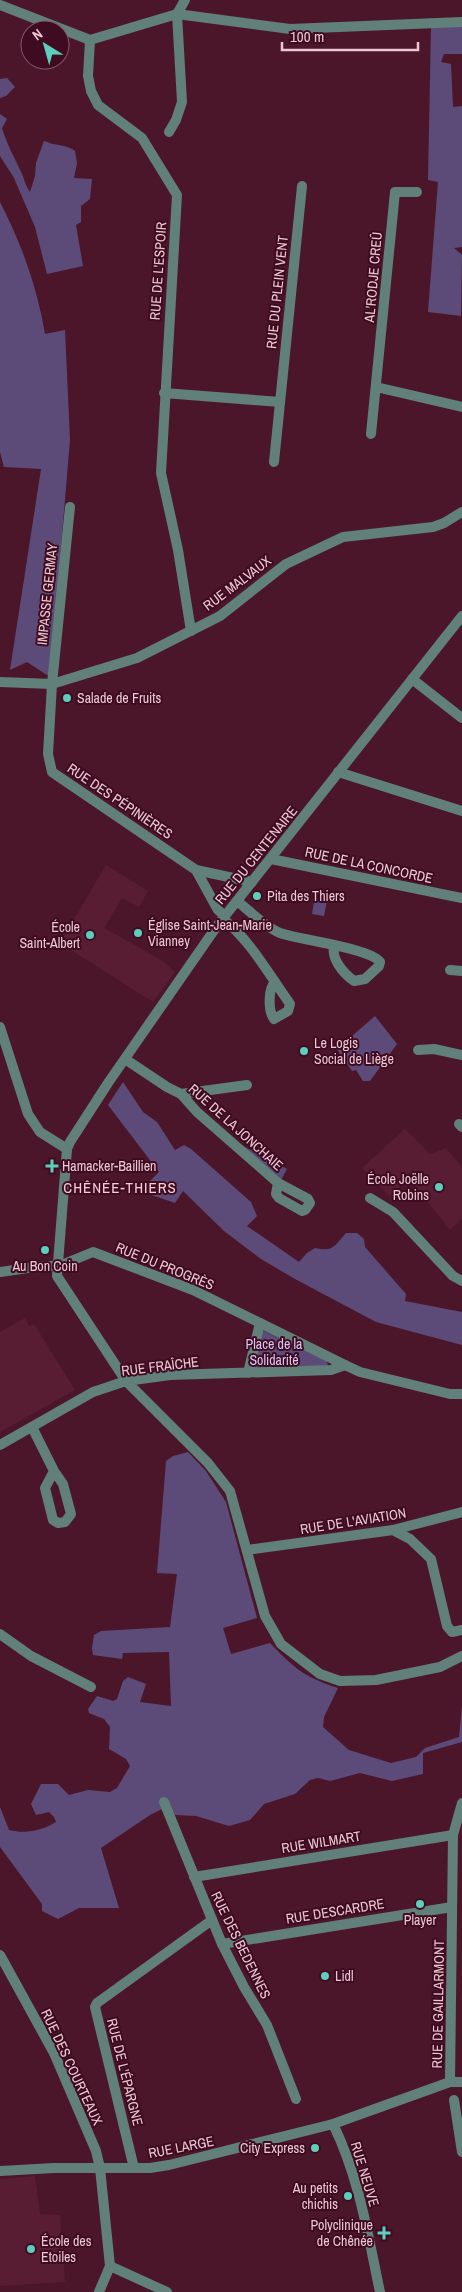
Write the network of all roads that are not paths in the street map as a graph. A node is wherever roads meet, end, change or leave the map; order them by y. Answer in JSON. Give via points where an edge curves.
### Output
{"nodes":[{"id":1,"x":185,"y":0,"type":"edge"},
{"id":2,"x":0,"y":5,"type":"edge"},
{"id":3,"x":177,"y":14,"type":"junction"},
{"id":4,"x":462,"y":22,"type":"edge"},
{"id":5,"x":90,"y":40,"type":"junction"},
{"id":6,"x":169,"y":132,"type":"dead end"},
{"id":7,"x":302,"y":186,"type":"dead end"},
{"id":8,"x":417,"y":192,"type":"dead end"},
{"id":9,"x":376,"y":387,"type":"junction"},
{"id":10,"x":164,"y":393,"type":"junction"},
{"id":11,"x":280,"y":402,"type":"junction"},
{"id":12,"x":462,"y":407,"type":"edge"},
{"id":13,"x":371,"y":434,"type":"dead end"},
{"id":14,"x":274,"y":462,"type":"dead end"},
{"id":15,"x":70,"y":507,"type":"dead end"},
{"id":16,"x":462,"y":512,"type":"edge"},
{"id":17,"x":462,"y":616,"type":"edge"},
{"id":18,"x":190,"y":632,"type":"junction"},
{"id":19,"x":412,"y":679,"type":"junction"},
{"id":20,"x":0,"y":682,"type":"edge"},
{"id":21,"x":52,"y":684,"type":"junction"},
{"id":22,"x":462,"y":718,"type":"edge"},
{"id":23,"x":338,"y":772,"type":"junction"},
{"id":24,"x":462,"y":811,"type":"edge"},
{"id":25,"x":271,"y":859,"type":"junction"},
{"id":26,"x":196,"y":870,"type":"junction"},
{"id":27,"x":252,"y":882,"type":"junction"},
{"id":28,"x":462,"y":898,"type":"edge"},
{"id":29,"x":237,"y":901,"type":"junction"},
{"id":30,"x":224,"y":917,"type":"junction"},
{"id":31,"x":334,"y":945,"type":"junction"},
{"id":32,"x":450,"y":970,"type":"dead end"},
{"id":33,"x":462,"y":971,"type":"edge"},
{"id":34,"x":275,"y":982,"type":"dead end"},
{"id":35,"x":0,"y":1028,"type":"edge"},
{"id":36,"x":418,"y":1050,"type":"dead end"},
{"id":37,"x":462,"y":1055,"type":"edge"},
{"id":38,"x":125,"y":1059,"type":"junction"},
{"id":39,"x":247,"y":1086,"type":"dead end"},
{"id":40,"x":181,"y":1094,"type":"junction"},
{"id":41,"x":67,"y":1149,"type":"junction"},
{"id":42,"x":278,"y":1183,"type":"dead end"},
{"id":43,"x":370,"y":1198,"type":"dead end"},
{"id":44,"x":58,"y":1266,"type":"junction"},
{"id":45,"x":0,"y":1272,"type":"edge"},
{"id":46,"x":462,"y":1281,"type":"edge"},
{"id":47,"x":260,"y":1323,"type":"junction"},
{"id":48,"x":345,"y":1365,"type":"junction"},
{"id":49,"x":248,"y":1373,"type":"junction"},
{"id":50,"x":126,"y":1381,"type":"junction"},
{"id":51,"x":450,"y":1394,"type":"junction"},
{"id":52,"x":462,"y":1394,"type":"edge"},
{"id":53,"x":462,"y":1401,"type":"edge"},
{"id":54,"x":32,"y":1428,"type":"junction"},
{"id":55,"x":0,"y":1445,"type":"edge"},
{"id":56,"x":54,"y":1471,"type":"dead end"},
{"id":57,"x":462,"y":1512,"type":"edge"},
{"id":58,"x":393,"y":1530,"type":"junction"},
{"id":59,"x":247,"y":1550,"type":"junction"},
{"id":60,"x":462,"y":1630,"type":"edge"},
{"id":61,"x":0,"y":1634,"type":"edge"},
{"id":62,"x":462,"y":1656,"type":"edge"},
{"id":63,"x":91,"y":1687,"type":"dead end"},
{"id":64,"x":164,"y":1802,"type":"dead end"},
{"id":65,"x":462,"y":1803,"type":"edge"},
{"id":66,"x":454,"y":1835,"type":"junction"},
{"id":67,"x":194,"y":1877,"type":"junction"},
{"id":68,"x":452,"y":1907,"type":"junction"},
{"id":69,"x":212,"y":1920,"type":"junction"},
{"id":70,"x":222,"y":1944,"type":"junction"},
{"id":71,"x":0,"y":1955,"type":"edge"},
{"id":72,"x":450,"y":2082,"type":"junction"},
{"id":73,"x":462,"y":2082,"type":"edge"},
{"id":74,"x":296,"y":2099,"type":"dead end"},
{"id":75,"x":454,"y":2100,"type":"dead end"},
{"id":76,"x":333,"y":2124,"type":"junction"},
{"id":77,"x":462,"y":2152,"type":"edge"},
{"id":78,"x":100,"y":2168,"type":"junction"},
{"id":79,"x":134,"y":2168,"type":"junction"},
{"id":80,"x":0,"y":2171,"type":"edge"},
{"id":81,"x":110,"y":2266,"type":"junction"},
{"id":82,"x":99,"y":2292,"type":"edge"},
{"id":83,"x":167,"y":2292,"type":"edge"},
{"id":84,"x":380,"y":2292,"type":"edge"}],
"edges":[{"from":1,"to":3,"type":"street"},
{"from":2,"to":5,"type":"street"},
{"from":3,"to":4,"type":"street","via":[[290,29]]},
{"from":3,"to":5,"type":"street"},
{"from":3,"to":6,"type":"street","via":[[182,102]]},
{"from":5,"to":10,"type":"street","name":"RUE DE L'ESPOIR","via":[[88,76],[98,105],[142,138],[177,195]]},
{"from":7,"to":11,"type":"street","name":"RUE DU PLEIN VENT"},
{"from":8,"to":9,"type":"street","name":"AL'RODJE CREÛ","via":[[395,192]]},
{"from":9,"to":12,"type":"street"},
{"from":9,"to":13,"type":"street","name":"AL'RODJE CREÛ"},
{"from":10,"to":11,"type":"street"},
{"from":10,"to":18,"type":"street","name":"RUE DE L'ESPOIR","via":[[161,473],[178,550]]},
{"from":11,"to":14,"type":"street","name":"RUE DU PLEIN VENT"},
{"from":15,"to":21,"type":"street","name":"IMPASSE GERMAY"},
{"from":16,"to":18,"type":"street","name":"RUE MALVAUX","via":[[433,527],[343,536],[286,564],[220,616]]},
{"from":17,"to":19,"type":"street","name":"RUE DU CENTENAIRE"},
{"from":18,"to":21,"type":"street","name":"RUE MALVAUX","via":[[138,658]]},
{"from":19,"to":22,"type":"street"},
{"from":19,"to":23,"type":"street","name":"RUE DU CENTENAIRE"},
{"from":20,"to":21,"type":"street","name":"RUE MALVAUX"},
{"from":21,"to":26,"type":"street","name":"RUE DES PÉPINIÈRES","via":[[48,754],[52,772]]},
{"from":23,"to":24,"type":"street"},
{"from":23,"to":25,"type":"street","name":"RUE DU CENTENAIRE"},
{"from":25,"to":27,"type":"street","name":"RUE DU CENTENAIRE"},
{"from":25,"to":28,"type":"street","name":"RUE DE LA CONCORDE"},
{"from":26,"to":27,"type":"street","name":"RUE DES PÉPINIÈRES"},
{"from":26,"to":30,"type":"street","name":"RUE DES PÉPINIÈRES"},
{"from":27,"to":29,"type":"street","name":"RUE DU CENTENAIRE"},
{"from":29,"to":30,"type":"street","name":"RUE DU CENTENAIRE"},
{"from":29,"to":31,"type":"street","via":[[279,932]]},
{"from":30,"to":34,"type":"street","name":"RUE DES PÉPINIÈRES","via":[[239,931]]},
{"from":30,"to":38,"type":"street","name":"RUE DU CENTENAIRE"},
{"from":31,"to":31,"type":"street","via":[[377,958],[379,966],[366,979],[354,980],[336,961]]},
{"from":32,"to":33,"type":"street"},
{"from":35,"to":41,"type":"street","via":[[28,1114],[40,1132]]},
{"from":36,"to":37,"type":"street","via":[[434,1049]]},
{"from":38,"to":40,"type":"street","name":"RUE DE LA JONCHAIE"},
{"from":38,"to":41,"type":"street","name":"RUE DU CENTENAIRE"},
{"from":39,"to":40,"type":"street"},
{"from":40,"to":42,"type":"street","name":"RUE DE LA JONCHAIE"},
{"from":41,"to":44,"type":"street","name":"RUE DU CENTENAIRE"},
{"from":43,"to":46,"type":"street","via":[[393,1212],[453,1276]]},
{"from":44,"to":45,"type":"street","name":"RUE DU PROGRÈS"},
{"from":44,"to":47,"type":"street","name":"RUE DU PROGRÈS","via":[[93,1252],[193,1290]]},
{"from":44,"to":50,"type":"street","via":[[57,1276]]},
{"from":47,"to":48,"type":"street"},
{"from":47,"to":49,"type":"street"},
{"from":48,"to":49,"type":"street","via":[[331,1370]]},
{"from":48,"to":51,"type":"street","via":[[360,1372]]},
{"from":49,"to":50,"type":"street","name":"RUE FRAÎCHE","via":[[170,1375]]},
{"from":50,"to":54,"type":"street","name":"RUE FRAÎCHE","via":[[93,1392]]},
{"from":50,"to":59,"type":"street","via":[[208,1463],[230,1491]]},
{"from":51,"to":52,"type":"street"},
{"from":51,"to":53,"type":"street"},
{"from":54,"to":55,"type":"street","name":"RUE FRAÎCHE"},
{"from":54,"to":56,"type":"street"},
{"from":57,"to":58,"type":"street","name":"RUE DE L'AVIATION"},
{"from":58,"to":59,"type":"street","name":"RUE DE L'AVIATION"},
{"from":58,"to":60,"type":"street","via":[[410,1539],[431,1560],[447,1626],[452,1632]]},
{"from":59,"to":62,"type":"street","via":[[265,1616],[277,1638],[284,1648],[320,1674],[340,1681],[376,1680],[440,1667]]},
{"from":61,"to":63,"type":"street","via":[[31,1656]]},
{"from":64,"to":67,"type":"street","name":"RUE DES BEDENNES"},
{"from":65,"to":66,"type":"street","name":"RUE DE GAILLARMONT"},
{"from":66,"to":67,"type":"street","name":"RUE WILMART"},
{"from":66,"to":68,"type":"street","name":"RUE DE GAILLARMONT"},
{"from":67,"to":69,"type":"street","name":"RUE DES BEDENNES"},
{"from":68,"to":70,"type":"street","name":"RUE DESCARDRE"},
{"from":68,"to":72,"type":"street","name":"RUE DE GAILLARMONT"},
{"from":69,"to":70,"type":"street","name":"RUE DES BEDENNES"},
{"from":69,"to":79,"type":"street","name":"RUE DE L'ÉPARGNE","via":[[95,2007]]},
{"from":70,"to":74,"type":"street","name":"RUE DES BEDENNES","via":[[266,2025]]},
{"from":71,"to":78,"type":"street","name":"RUE DES COURTEAUX","via":[[54,2053],[96,2151]]},
{"from":72,"to":73,"type":"street"},
{"from":72,"to":76,"type":"street","name":"RUE DE GAILLARMONT"},
{"from":75,"to":77,"type":"street"},
{"from":76,"to":79,"type":"street","name":"RUE LARGE","via":[[168,2165]]},
{"from":76,"to":84,"type":"street","name":"RUE NEUVE","via":[[356,2185]]},
{"from":78,"to":79,"type":"street","name":"RUE LARGE"},
{"from":78,"to":80,"type":"street","name":"RUE LARGE"},
{"from":78,"to":81,"type":"street","name":"RUE DES COURTEAUX"},
{"from":81,"to":82,"type":"street"},
{"from":81,"to":83,"type":"street"}]}
